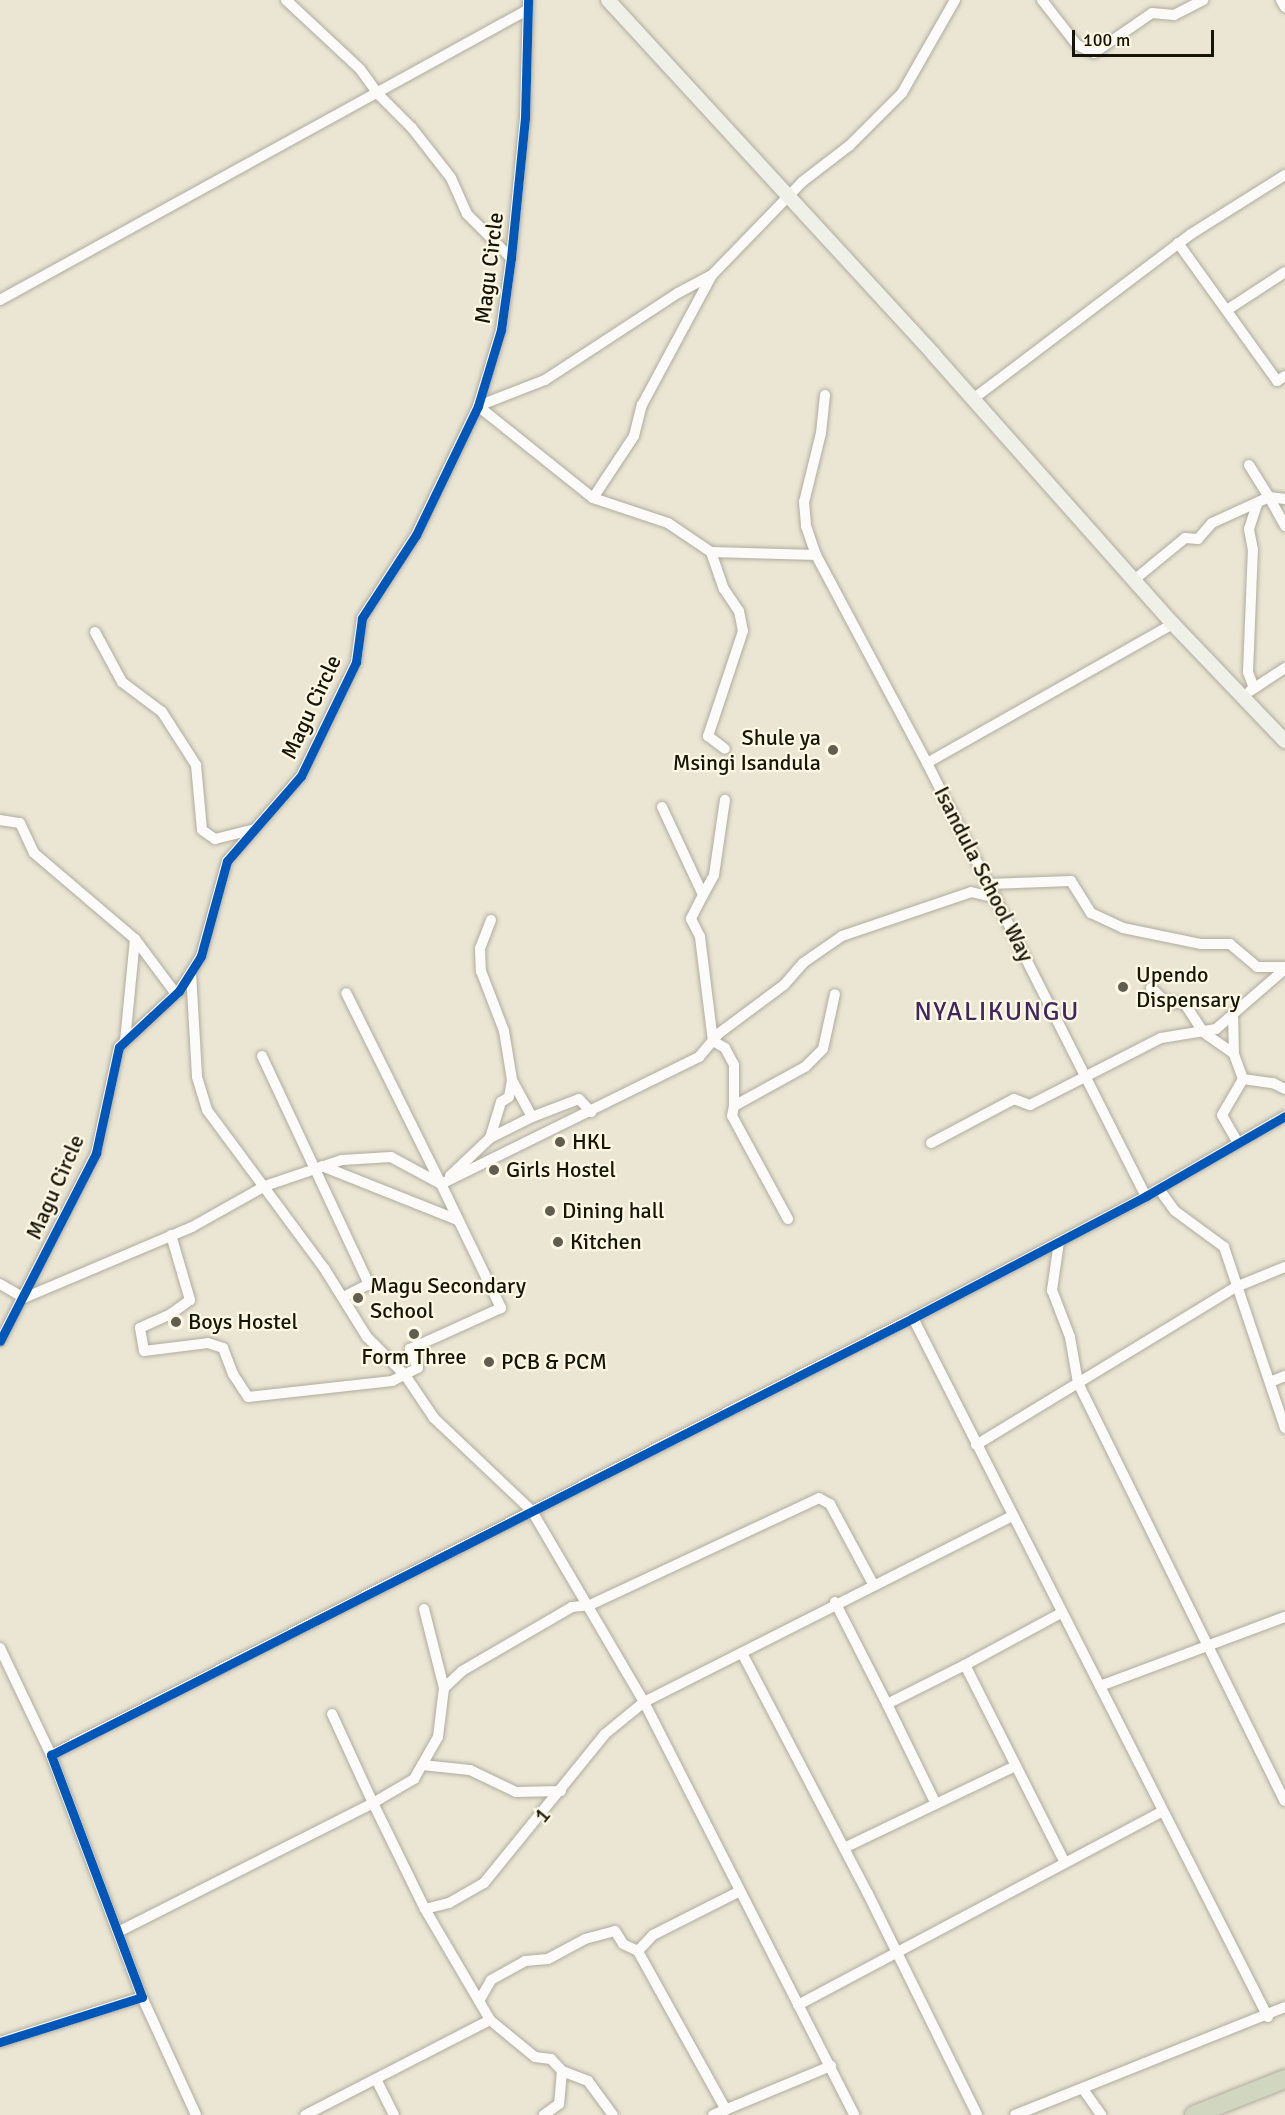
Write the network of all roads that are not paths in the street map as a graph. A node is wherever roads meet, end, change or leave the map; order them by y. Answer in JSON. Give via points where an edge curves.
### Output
{"nodes":[{"id":1,"x":286,"y":0,"type":"edge"},
{"id":2,"x":608,"y":0,"type":"edge"},
{"id":3,"x":955,"y":0,"type":"edge"},
{"id":4,"x":1042,"y":0,"type":"edge"},
{"id":5,"x":1203,"y":0,"type":"edge"},
{"id":6,"x":1281,"y":0,"type":"edge"},
{"id":7,"x":527,"y":5,"type":"edge"},
{"id":8,"x":1285,"y":7,"type":"edge"},
{"id":9,"x":378,"y":94,"type":"junction"},
{"id":10,"x":1285,"y":175,"type":"edge"},
{"id":11,"x":790,"y":198,"type":"junction"},
{"id":12,"x":1178,"y":243,"type":"junction"},
{"id":13,"x":511,"y":258,"type":"junction"},
{"id":14,"x":1285,"y":272,"type":"edge"},
{"id":15,"x":712,"y":275,"type":"junction"},
{"id":16,"x":0,"y":300,"type":"edge"},
{"id":17,"x":1227,"y":310,"type":"junction"},
{"id":18,"x":1285,"y":376,"type":"edge"},
{"id":19,"x":825,"y":395,"type":"dead end"},
{"id":20,"x":973,"y":399,"type":"junction"},
{"id":21,"x":478,"y":406,"type":"junction"},
{"id":22,"x":1248,"y":465,"type":"dead end"},
{"id":23,"x":593,"y":498,"type":"junction"},
{"id":24,"x":1269,"y":498,"type":"junction"},
{"id":25,"x":1285,"y":499,"type":"edge"},
{"id":26,"x":1258,"y":502,"type":"junction"},
{"id":27,"x":1285,"y":526,"type":"edge"},
{"id":28,"x":711,"y":552,"type":"junction"},
{"id":29,"x":816,"y":555,"type":"junction"},
{"id":30,"x":1134,"y":580,"type":"junction"},
{"id":31,"x":1173,"y":624,"type":"junction"},
{"id":32,"x":95,"y":632,"type":"dead end"},
{"id":33,"x":1285,"y":668,"type":"edge"},
{"id":34,"x":1248,"y":693,"type":"junction"},
{"id":35,"x":1285,"y":741,"type":"edge"},
{"id":36,"x":725,"y":749,"type":"dead end"},
{"id":37,"x":927,"y":763,"type":"junction"},
{"id":38,"x":725,"y":800,"type":"dead end"},
{"id":39,"x":662,"y":807,"type":"dead end"},
{"id":40,"x":0,"y":820,"type":"edge"},
{"id":41,"x":255,"y":829,"type":"junction"},
{"id":42,"x":989,"y":884,"type":"junction"},
{"id":43,"x":703,"y":895,"type":"junction"},
{"id":44,"x":996,"y":898,"type":"junction"},
{"id":45,"x":491,"y":920,"type":"dead end"},
{"id":46,"x":135,"y":939,"type":"junction"},
{"id":47,"x":1285,"y":968,"type":"edge"},
{"id":48,"x":191,"y":972,"type":"junction"},
{"id":49,"x":1150,"y":988,"type":"dead end"},
{"id":50,"x":346,"y":993,"type":"dead end"},
{"id":51,"x":176,"y":994,"type":"junction"},
{"id":52,"x":834,"y":994,"type":"dead end"},
{"id":53,"x":1233,"y":1014,"type":"junction"},
{"id":54,"x":1203,"y":1032,"type":"junction"},
{"id":55,"x":125,"y":1041,"type":"junction"},
{"id":56,"x":713,"y":1041,"type":"junction"},
{"id":57,"x":1234,"y":1054,"type":"junction"},
{"id":58,"x":262,"y":1056,"type":"dead end"},
{"id":59,"x":1087,"y":1079,"type":"junction"},
{"id":60,"x":1243,"y":1079,"type":"junction"},
{"id":61,"x":512,"y":1080,"type":"junction"},
{"id":62,"x":1285,"y":1089,"type":"edge"},
{"id":63,"x":734,"y":1106,"type":"junction"},
{"id":64,"x":591,"y":1112,"type":"junction"},
{"id":65,"x":1285,"y":1116,"type":"edge"},
{"id":66,"x":532,"y":1117,"type":"junction"},
{"id":67,"x":490,"y":1138,"type":"junction"},
{"id":68,"x":931,"y":1143,"type":"dead end"},
{"id":69,"x":1238,"y":1143,"type":"junction"},
{"id":70,"x":318,"y":1168,"type":"junction"},
{"id":71,"x":441,"y":1184,"type":"junction"},
{"id":72,"x":266,"y":1186,"type":"junction"},
{"id":73,"x":1159,"y":1189,"type":"junction"},
{"id":74,"x":1146,"y":1196,"type":"junction"},
{"id":75,"x":788,"y":1219,"type":"dead end"},
{"id":76,"x":458,"y":1220,"type":"junction"},
{"id":77,"x":171,"y":1235,"type":"junction"},
{"id":78,"x":1059,"y":1242,"type":"junction"},
{"id":79,"x":1285,"y":1267,"type":"edge"},
{"id":80,"x":0,"y":1284,"type":"edge"},
{"id":81,"x":1236,"y":1287,"type":"junction"},
{"id":82,"x":343,"y":1297,"type":"junction"},
{"id":83,"x":24,"y":1299,"type":"junction"},
{"id":84,"x":913,"y":1318,"type":"junction"},
{"id":85,"x":0,"y":1341,"type":"edge"},
{"id":86,"x":405,"y":1375,"type":"junction"},
{"id":87,"x":1285,"y":1376,"type":"edge"},
{"id":88,"x":1270,"y":1382,"type":"junction"},
{"id":89,"x":1078,"y":1383,"type":"junction"},
{"id":90,"x":1285,"y":1428,"type":"edge"},
{"id":91,"x":976,"y":1445,"type":"junction"},
{"id":92,"x":532,"y":1511,"type":"junction"},
{"id":93,"x":1012,"y":1516,"type":"junction"},
{"id":94,"x":873,"y":1584,"type":"junction"},
{"id":95,"x":835,"y":1602,"type":"junction"},
{"id":96,"x":590,"y":1605,"type":"junction"},
{"id":97,"x":424,"y":1609,"type":"dead end"},
{"id":98,"x":1061,"y":1613,"type":"junction"},
{"id":99,"x":1285,"y":1617,"type":"edge"},
{"id":100,"x":0,"y":1648,"type":"edge"},
{"id":101,"x":1208,"y":1648,"type":"junction"},
{"id":102,"x":742,"y":1653,"type":"junction"},
{"id":103,"x":964,"y":1665,"type":"junction"},
{"id":104,"x":1100,"y":1686,"type":"junction"},
{"id":105,"x":444,"y":1688,"type":"junction"},
{"id":106,"x":644,"y":1702,"type":"junction"},
{"id":107,"x":887,"y":1704,"type":"junction"},
{"id":108,"x":332,"y":1714,"type":"dead end"},
{"id":109,"x":51,"y":1755,"type":"junction"},
{"id":110,"x":422,"y":1765,"type":"junction"},
{"id":111,"x":1015,"y":1766,"type":"junction"},
{"id":112,"x":561,"y":1791,"type":"junction"},
{"id":113,"x":1285,"y":1801,"type":"edge"},
{"id":114,"x":373,"y":1803,"type":"junction"},
{"id":115,"x":936,"y":1804,"type":"junction"},
{"id":116,"x":1161,"y":1812,"type":"junction"},
{"id":117,"x":844,"y":1848,"type":"junction"},
{"id":118,"x":1064,"y":1861,"type":"junction"},
{"id":119,"x":740,"y":1891,"type":"junction"},
{"id":120,"x":426,"y":1909,"type":"junction"},
{"id":121,"x":118,"y":1932,"type":"junction"},
{"id":122,"x":639,"y":1951,"type":"junction"},
{"id":123,"x":895,"y":1951,"type":"junction"},
{"id":124,"x":142,"y":1997,"type":"junction"},
{"id":125,"x":479,"y":2001,"type":"junction"},
{"id":126,"x":798,"y":2005,"type":"junction"},
{"id":127,"x":1285,"y":2007,"type":"edge"},
{"id":128,"x":1268,"y":2017,"type":"junction"},
{"id":129,"x":490,"y":2020,"type":"junction"},
{"id":130,"x":0,"y":2042,"type":"edge"},
{"id":131,"x":831,"y":2066,"type":"junction"},
{"id":132,"x":562,"y":2072,"type":"junction"},
{"id":133,"x":376,"y":2079,"type":"junction"},
{"id":134,"x":1285,"y":2079,"type":"edge"},
{"id":135,"x":1083,"y":2089,"type":"junction"},
{"id":136,"x":1232,"y":2108,"type":"edge"},
{"id":137,"x":726,"y":2110,"type":"junction"},
{"id":138,"x":196,"y":2115,"type":"edge"},
{"id":139,"x":305,"y":2115,"type":"edge"},
{"id":140,"x":394,"y":2115,"type":"edge"},
{"id":141,"x":544,"y":2115,"type":"edge"},
{"id":142,"x":613,"y":2115,"type":"edge"},
{"id":143,"x":713,"y":2115,"type":"edge"},
{"id":144,"x":854,"y":2115,"type":"edge"},
{"id":145,"x":977,"y":2115,"type":"edge"},
{"id":146,"x":1015,"y":2115,"type":"edge"},
{"id":147,"x":1101,"y":2115,"type":"edge"},
{"id":148,"x":1194,"y":2115,"type":"edge"}],
"edges":[{"from":1,"to":9,"type":"street","via":[[360,69]]},
{"from":2,"to":11,"type":"main road"},
{"from":3,"to":11,"type":"street","via":[[902,93],[849,146],[802,182]]},
{"from":4,"to":5,"type":"street","via":[[1077,45],[1094,53],[1152,13],[1174,15]]},
{"from":6,"to":8,"type":"street"},
{"from":7,"to":9,"type":"street"},
{"from":7,"to":13,"type":"street","name":"Magu Circle","via":[[525,118]]},
{"from":9,"to":13,"type":"street","via":[[412,128],[451,178],[467,214]]},
{"from":9,"to":16,"type":"street"},
{"from":10,"to":12,"type":"street"},
{"from":11,"to":15,"type":"street"},
{"from":11,"to":20,"type":"main road"},
{"from":12,"to":17,"type":"street"},
{"from":12,"to":20,"type":"street"},
{"from":13,"to":21,"type":"street","name":"Magu Circle","via":[[501,330]]},
{"from":14,"to":17,"type":"street"},
{"from":15,"to":21,"type":"street","via":[[545,380]]},
{"from":15,"to":23,"type":"street","via":[[642,405],[634,436]]},
{"from":17,"to":18,"type":"street","via":[[1277,381]]},
{"from":19,"to":29,"type":"street","name":"Isandula School Way","via":[[821,433],[804,502],[806,526]]},
{"from":20,"to":30,"type":"main road"},
{"from":21,"to":23,"type":"street"},
{"from":21,"to":41,"type":"street","name":"Magu Circle","via":[[416,535],[362,618],[356,662],[301,776]]},
{"from":22,"to":24,"type":"street"},
{"from":23,"to":28,"type":"street","via":[[668,523]]},
{"from":24,"to":25,"type":"street"},
{"from":24,"to":26,"type":"street"},
{"from":24,"to":27,"type":"street"},
{"from":26,"to":30,"type":"street","via":[[1212,523],[1198,539],[1185,538]]},
{"from":26,"to":34,"type":"street","via":[[1249,529],[1253,550]]},
{"from":28,"to":29,"type":"street"},
{"from":28,"to":36,"type":"street","via":[[724,590],[740,611],[743,631],[708,736]]},
{"from":29,"to":37,"type":"street","name":"Isandula School Way"},
{"from":30,"to":31,"type":"main road"},
{"from":31,"to":34,"type":"main road"},
{"from":31,"to":37,"type":"street"},
{"from":32,"to":41,"type":"street","via":[[122,682],[162,712],[196,765],[202,830],[215,839]]},
{"from":33,"to":34,"type":"street"},
{"from":34,"to":35,"type":"main road"},
{"from":37,"to":42,"type":"street","name":"Isandula School Way"},
{"from":38,"to":43,"type":"street","via":[[714,875]]},
{"from":39,"to":43,"type":"street"},
{"from":40,"to":46,"type":"street","via":[[20,823],[34,853]]},
{"from":41,"to":48,"type":"street","name":"Magu Circle","via":[[227,861],[201,956]]},
{"from":42,"to":44,"type":"street","name":"Isandula School Way"},
{"from":42,"to":47,"type":"street","via":[[1071,881],[1091,913],[1123,928],[1191,942],[1230,945],[1257,967]]},
{"from":43,"to":56,"type":"street","via":[[691,919],[700,937]]},
{"from":44,"to":56,"type":"street","via":[[971,892],[842,936],[803,963],[784,985]]},
{"from":44,"to":59,"type":"street","name":"Isandula School Way"},
{"from":45,"to":61,"type":"street","via":[[480,948],[481,971],[504,1031]]},
{"from":46,"to":51,"type":"street"},
{"from":46,"to":55,"type":"street"},
{"from":47,"to":53,"type":"street"},
{"from":48,"to":51,"type":"street","name":"Magu Circle"},
{"from":48,"to":72,"type":"street","via":[[197,1077],[207,1110]]},
{"from":49,"to":54,"type":"street","via":[[1165,1001],[1185,1004]]},
{"from":50,"to":71,"type":"street"},
{"from":51,"to":55,"type":"street","name":"Magu Circle"},
{"from":52,"to":63,"type":"street","via":[[823,1049],[805,1067]]},
{"from":53,"to":54,"type":"street","via":[[1216,1029]]},
{"from":53,"to":57,"type":"street"},
{"from":54,"to":57,"type":"street"},
{"from":54,"to":59,"type":"street","via":[[1161,1038]]},
{"from":55,"to":83,"type":"street","name":"Magu Circle","via":[[119,1047],[96,1153]]},
{"from":56,"to":63,"type":"street","via":[[725,1048],[734,1065]]},
{"from":56,"to":64,"type":"street","via":[[699,1057]]},
{"from":57,"to":60,"type":"street"},
{"from":58,"to":70,"type":"street"},
{"from":59,"to":68,"type":"street","via":[[1030,1105],[1014,1100]]},
{"from":59,"to":74,"type":"street","name":"Isandula School Way"},
{"from":60,"to":62,"type":"street","via":[[1273,1083]]},
{"from":60,"to":69,"type":"street","via":[[1222,1115]]},
{"from":61,"to":66,"type":"street"},
{"from":61,"to":67,"type":"street","via":[[509,1097],[501,1102]]},
{"from":63,"to":75,"type":"street","via":[[732,1116],[737,1129]]},
{"from":64,"to":66,"type":"street","via":[[579,1099]]},
{"from":64,"to":71,"type":"street"},
{"from":65,"to":69,"type":"street"},
{"from":66,"to":67,"type":"street"},
{"from":67,"to":71,"type":"street"},
{"from":69,"to":73,"type":"street"},
{"from":70,"to":71,"type":"street","via":[[342,1160],[391,1157]]},
{"from":70,"to":72,"type":"street"},
{"from":70,"to":76,"type":"street"},
{"from":70,"to":82,"type":"street","via":[[369,1284]]},
{"from":71,"to":76,"type":"street"},
{"from":72,"to":77,"type":"street"},
{"from":72,"to":82,"type":"street"},
{"from":73,"to":74,"type":"street"},
{"from":73,"to":81,"type":"street","via":[[1174,1210],[1224,1247]]},
{"from":74,"to":78,"type":"street"},
{"from":76,"to":86,"type":"street","via":[[501,1308],[410,1349],[418,1368]]},
{"from":77,"to":83,"type":"street"},
{"from":77,"to":86,"type":"street","via":[[190,1300],[140,1328],[144,1352],[208,1342],[223,1348],[248,1397],[392,1381]]},
{"from":78,"to":84,"type":"street"},
{"from":78,"to":89,"type":"street","via":[[1052,1290],[1070,1337]]},
{"from":79,"to":81,"type":"street"},
{"from":80,"to":83,"type":"street"},
{"from":81,"to":88,"type":"street"},
{"from":81,"to":89,"type":"street"},
{"from":82,"to":86,"type":"street","via":[[367,1336]]},
{"from":83,"to":85,"type":"street","name":"Magu Circle"},
{"from":84,"to":91,"type":"street"},
{"from":84,"to":92,"type":"street"},
{"from":86,"to":92,"type":"street","via":[[434,1418]]},
{"from":87,"to":88,"type":"street"},
{"from":88,"to":90,"type":"street"},
{"from":89,"to":91,"type":"street"},
{"from":89,"to":101,"type":"street"},
{"from":91,"to":93,"type":"street"},
{"from":92,"to":96,"type":"street"},
{"from":92,"to":109,"type":"street"},
{"from":93,"to":94,"type":"street","name":"1"},
{"from":93,"to":98,"type":"street"},
{"from":94,"to":95,"type":"street","name":"1"},
{"from":94,"to":96,"type":"street","via":[[830,1504],[819,1498]]},
{"from":95,"to":102,"type":"street","name":"1"},
{"from":95,"to":107,"type":"street"},
{"from":96,"to":105,"type":"street","via":[[572,1607],[462,1671]]},
{"from":96,"to":106,"type":"street"},
{"from":97,"to":105,"type":"street"},
{"from":98,"to":103,"type":"street"},
{"from":98,"to":104,"type":"street"},
{"from":99,"to":101,"type":"street"},
{"from":100,"to":109,"type":"street"},
{"from":101,"to":104,"type":"street"},
{"from":101,"to":113,"type":"street"},
{"from":102,"to":106,"type":"street","name":"1"},
{"from":102,"to":117,"type":"street"},
{"from":103,"to":107,"type":"street"},
{"from":103,"to":111,"type":"street"},
{"from":104,"to":116,"type":"street"},
{"from":105,"to":110,"type":"street","via":[[438,1737]]},
{"from":106,"to":112,"type":"street","name":"1","via":[[605,1734]]},
{"from":106,"to":119,"type":"street"},
{"from":107,"to":115,"type":"street"},
{"from":108,"to":114,"type":"street"},
{"from":109,"to":121,"type":"street"},
{"from":110,"to":112,"type":"street","via":[[470,1770],[516,1792]]},
{"from":110,"to":114,"type":"street","via":[[414,1779]]},
{"from":111,"to":115,"type":"street"},
{"from":111,"to":118,"type":"street"},
{"from":112,"to":120,"type":"street","name":"1","via":[[484,1883],[449,1903]]},
{"from":114,"to":120,"type":"street"},
{"from":114,"to":121,"type":"street"},
{"from":115,"to":117,"type":"street"},
{"from":116,"to":118,"type":"street"},
{"from":116,"to":128,"type":"street"},
{"from":117,"to":123,"type":"street"},
{"from":118,"to":123,"type":"street"},
{"from":119,"to":122,"type":"street","via":[[653,1935]]},
{"from":119,"to":126,"type":"street"},
{"from":120,"to":125,"type":"street"},
{"from":121,"to":124,"type":"street"},
{"from":122,"to":125,"type":"street","via":[[623,1944],[615,1931],[585,1940],[548,1959],[525,1961],[491,1980]]},
{"from":122,"to":137,"type":"street"},
{"from":123,"to":126,"type":"street"},
{"from":123,"to":145,"type":"street"},
{"from":124,"to":130,"type":"street"},
{"from":124,"to":138,"type":"street"},
{"from":125,"to":129,"type":"street"},
{"from":126,"to":131,"type":"street"},
{"from":127,"to":128,"type":"street"},
{"from":128,"to":135,"type":"street"},
{"from":129,"to":132,"type":"street","via":[[535,2057],[550,2060]]},
{"from":129,"to":133,"type":"street"},
{"from":131,"to":137,"type":"street"},
{"from":131,"to":144,"type":"street"},
{"from":132,"to":141,"type":"street","via":[[560,2104]]},
{"from":132,"to":142,"type":"street","via":[[588,2081]]},
{"from":133,"to":139,"type":"street"},
{"from":133,"to":140,"type":"street"},
{"from":134,"to":136,"type":"highway"},
{"from":135,"to":146,"type":"street"},
{"from":135,"to":147,"type":"street"},
{"from":136,"to":148,"type":"highway"},
{"from":137,"to":143,"type":"street"}]}
